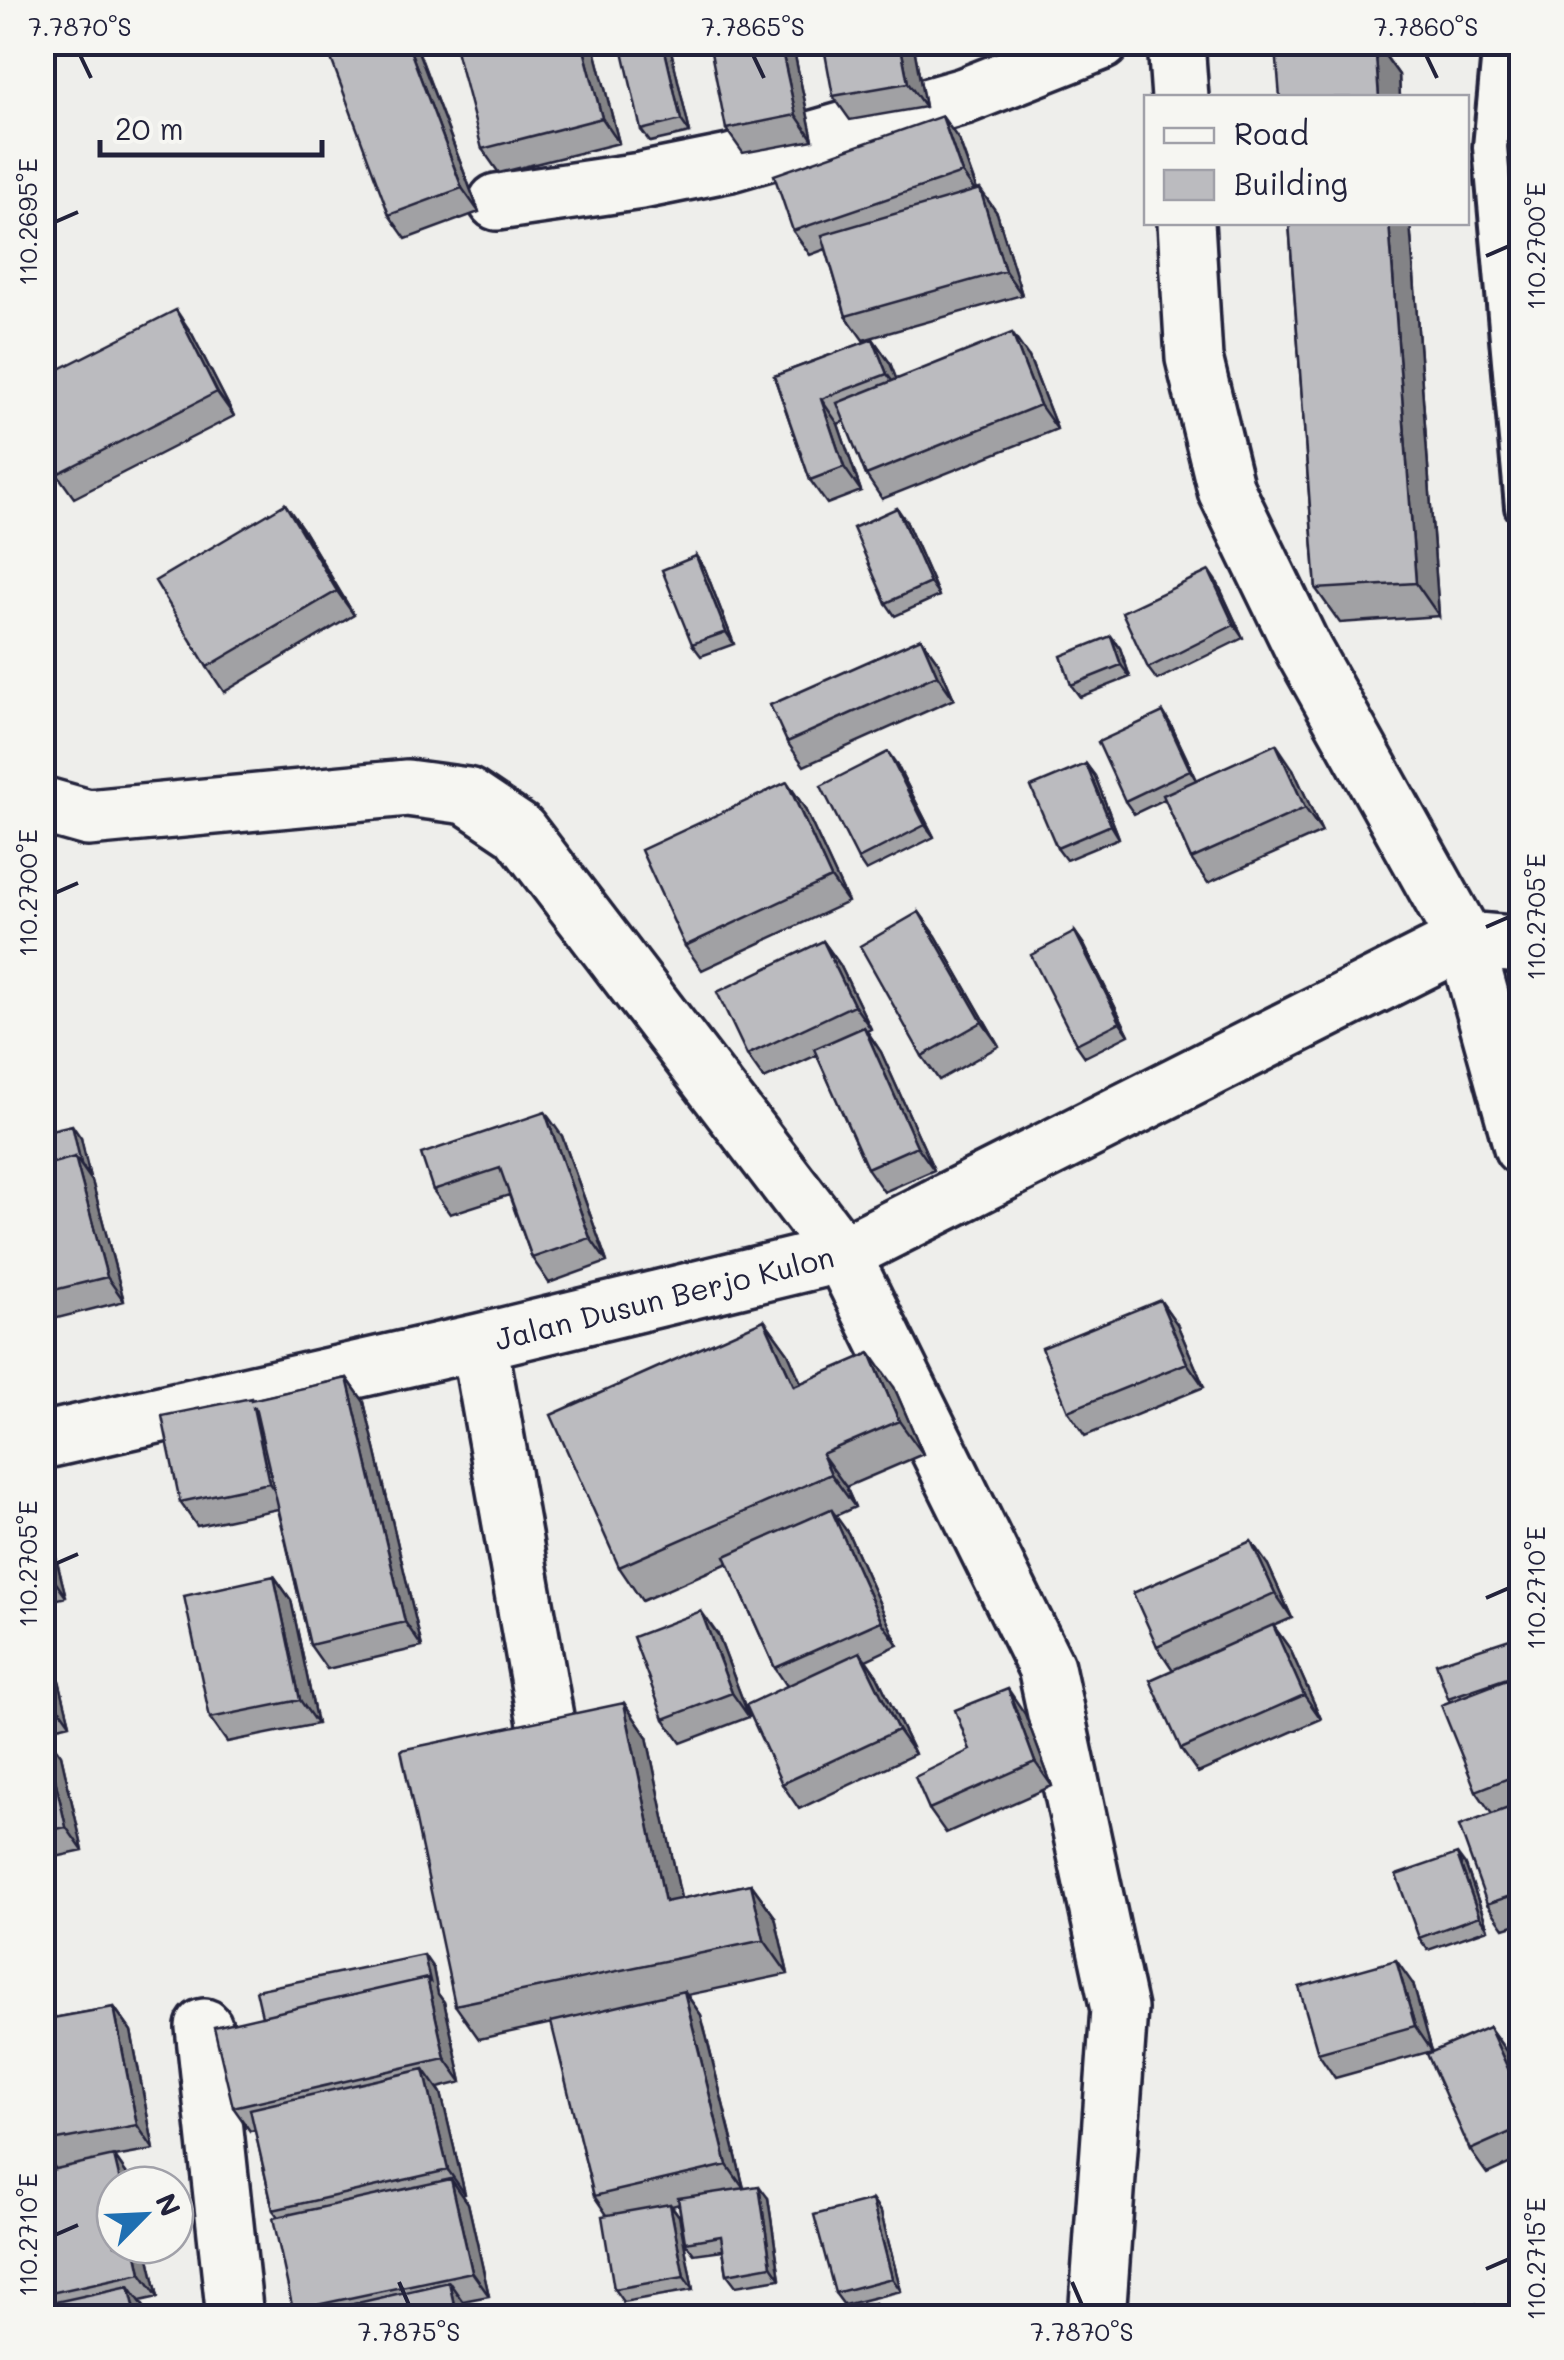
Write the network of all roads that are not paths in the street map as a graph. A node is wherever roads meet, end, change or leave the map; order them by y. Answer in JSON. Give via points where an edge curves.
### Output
{"nodes":[{"id":1,"x":1101,"y":42,"type":"edge"},
{"id":2,"x":1176,"y":42,"type":"edge"},
{"id":3,"x":1500,"y":42,"type":"edge"},
{"id":4,"x":1180,"y":95,"type":"edge"},
{"id":5,"x":497,"y":202,"type":"dead end"},
{"id":6,"x":1186,"y":225,"type":"edge"},
{"id":7,"x":1522,"y":506,"type":"edge"},
{"id":8,"x":42,"y":804,"type":"edge"},
{"id":9,"x":1465,"y":940,"type":"junction"},
{"id":10,"x":1522,"y":945,"type":"edge"},
{"id":11,"x":1522,"y":1146,"type":"edge"},
{"id":12,"x":842,"y":1254,"type":"junction"},
{"id":13,"x":478,"y":1342,"type":"junction"},
{"id":14,"x":42,"y":1441,"type":"edge"},
{"id":15,"x":547,"y":1728,"type":"edge"},
{"id":16,"x":204,"y":2026,"type":"dead end"},
{"id":17,"x":235,"y":2318,"type":"edge"},
{"id":18,"x":1097,"y":2318,"type":"edge"}],
"edges":[{"from":1,"to":5,"type":"street","via":[[964,96],[730,163]]},
{"from":2,"to":4,"type":"street"},
{"from":3,"to":7,"type":"lane","via":[[1490,147]]},
{"from":6,"to":9,"type":"street","via":[[1194,358],[1226,490],[1304,651]]},
{"from":8,"to":12,"type":"street","via":[[88,818],[406,788],[467,796],[519,832]]},
{"from":9,"to":10,"type":"street"},
{"from":9,"to":11,"type":"street"},
{"from":9,"to":12,"type":"street","name":"Jalan Dusun Berjo Kulon"},
{"from":12,"to":13,"type":"street","name":"Jalan Dusun Berjo Kulon"},
{"from":12,"to":18,"type":"street","via":[[1046,1667],[1118,2009]]},
{"from":13,"to":14,"type":"street","name":"Jalan Dusun Berjo Kulon"},
{"from":13,"to":15,"type":"street"},
{"from":16,"to":17,"type":"street"}]}
